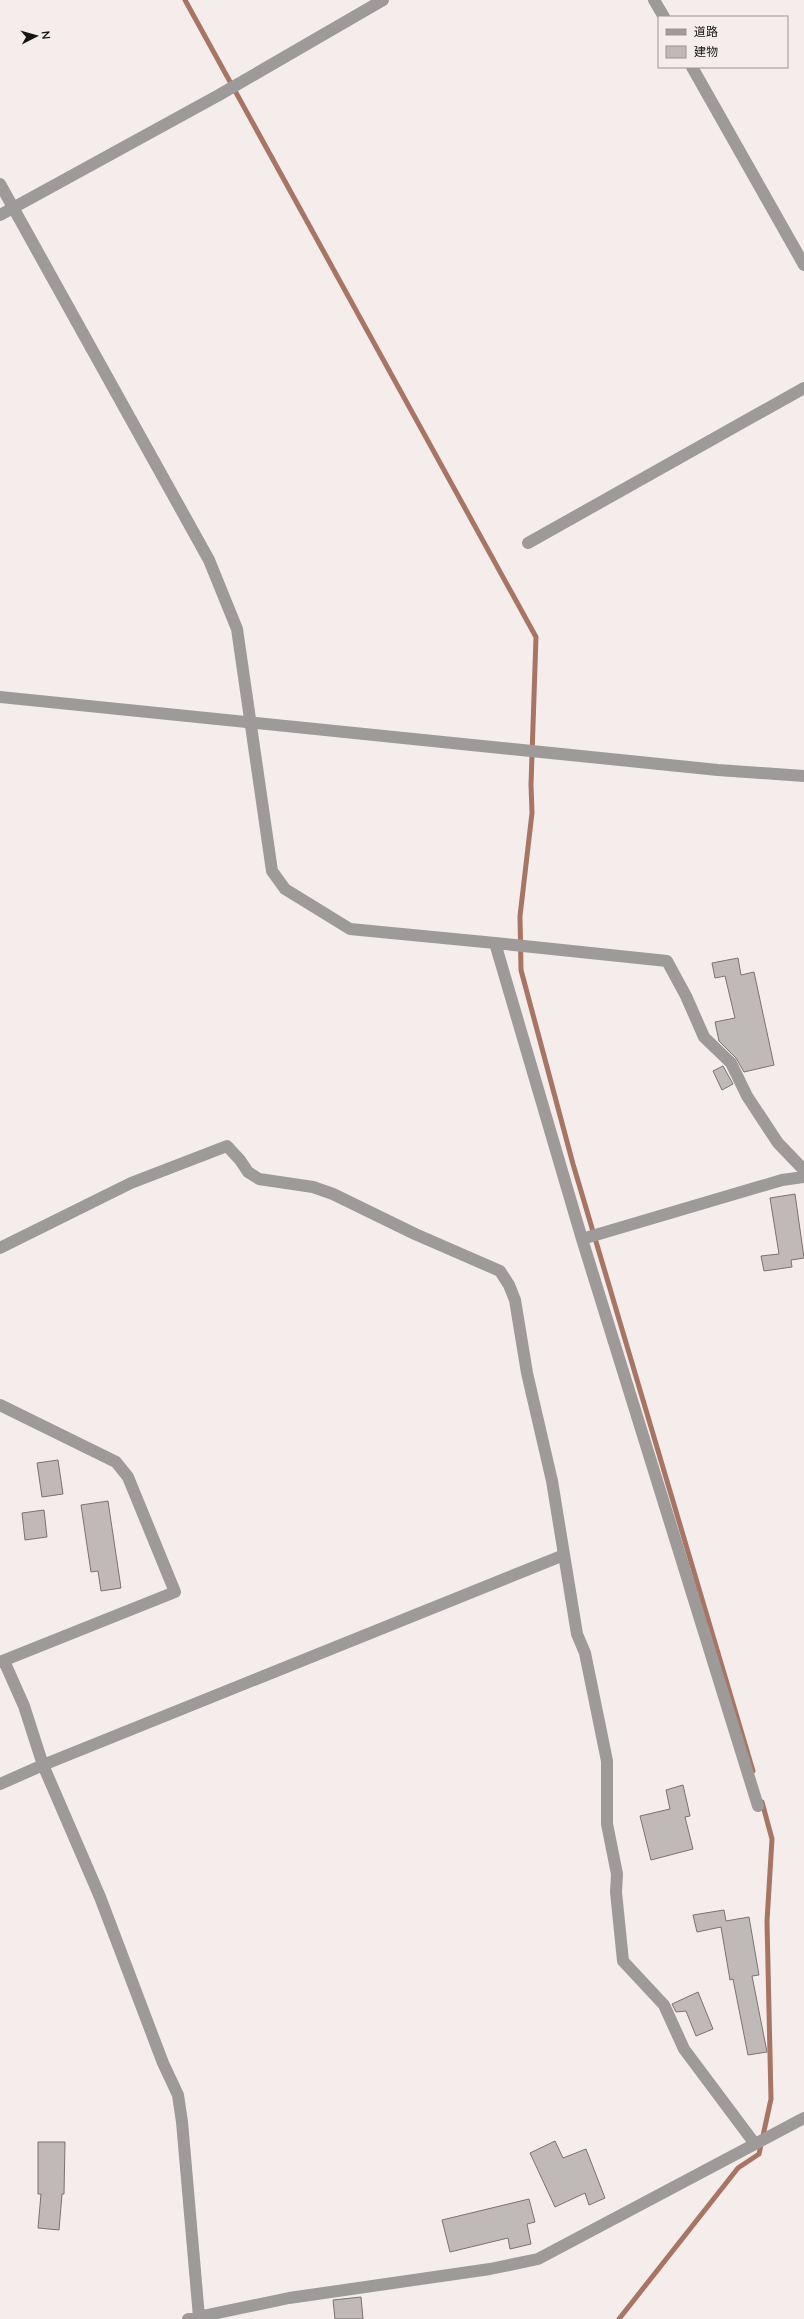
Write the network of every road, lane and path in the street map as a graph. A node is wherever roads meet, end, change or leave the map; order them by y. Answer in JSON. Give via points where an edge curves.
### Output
{"nodes":[{"id":1,"x":382,"y":0,"type":"edge"},
{"id":2,"x":654,"y":0,"type":"edge"},
{"id":3,"x":663,"y":16,"type":"edge"},
{"id":4,"x":693,"y":68,"type":"edge"},
{"id":5,"x":0,"y":184,"type":"edge"},
{"id":6,"x":13,"y":208,"type":"junction"},
{"id":7,"x":0,"y":215,"type":"edge"},
{"id":8,"x":804,"y":265,"type":"edge"},
{"id":9,"x":804,"y":388,"type":"edge"},
{"id":10,"x":528,"y":543,"type":"dead end"},
{"id":11,"x":0,"y":697,"type":"edge"},
{"id":12,"x":252,"y":724,"type":"junction"},
{"id":13,"x":804,"y":776,"type":"edge"},
{"id":14,"x":495,"y":943,"type":"junction"},
{"id":15,"x":804,"y":1170,"type":"edge"},
{"id":16,"x":804,"y":1177,"type":"edge"},
{"id":17,"x":582,"y":1240,"type":"junction"},
{"id":18,"x":0,"y":1248,"type":"edge"},
{"id":19,"x":0,"y":1405,"type":"edge"},
{"id":20,"x":564,"y":1555,"type":"junction"},
{"id":21,"x":2,"y":1662,"type":"edge"},
{"id":22,"x":43,"y":1765,"type":"junction"},
{"id":23,"x":0,"y":1784,"type":"edge"},
{"id":24,"x":758,"y":1806,"type":"dead end"},
{"id":25,"x":804,"y":2118,"type":"edge"},
{"id":26,"x":755,"y":2144,"type":"junction"},
{"id":27,"x":194,"y":2318,"type":"edge"}],
"edges":[{"from":1,"to":6,"type":"street","via":[[224,93]]},
{"from":2,"to":3,"type":"street"},
{"from":4,"to":8,"type":"street"},
{"from":5,"to":6,"type":"street"},
{"from":6,"to":7,"type":"street"},
{"from":6,"to":12,"type":"street","via":[[209,560],[237,629]]},
{"from":9,"to":10,"type":"street"},
{"from":11,"to":12,"type":"street"},
{"from":12,"to":13,"type":"street","via":[[718,770]]},
{"from":12,"to":14,"type":"street","via":[[272,871],[285,889],[350,930]]},
{"from":14,"to":15,"type":"street","via":[[667,961],[704,1037],[731,1063],[747,1096],[778,1143]]},
{"from":14,"to":17,"type":"street"},
{"from":16,"to":17,"type":"street","via":[[782,1180]]},
{"from":17,"to":24,"type":"street"},
{"from":18,"to":20,"type":"street","via":[[132,1183],[228,1146],[248,1172],[259,1178],[313,1187],[333,1194],[415,1234],[495,1268],[510,1285],[515,1300],[527,1373],[552,1481]]},
{"from":19,"to":21,"type":"street","via":[[116,1462],[128,1477],[175,1592]]},
{"from":20,"to":22,"type":"street"},
{"from":20,"to":26,"type":"street","via":[[577,1634],[584,1653],[607,1761],[608,1831],[617,1874],[616,1892],[623,1961],[664,2005],[684,2048]]},
{"from":21,"to":22,"type":"street","via":[[24,1706]]},
{"from":22,"to":23,"type":"street"},
{"from":22,"to":27,"type":"street","via":[[100,1897],[163,2063],[178,2095],[182,2122]]},
{"from":25,"to":26,"type":"street"},
{"from":26,"to":27,"type":"street","via":[[538,2259],[490,2269],[288,2298]]}]}
